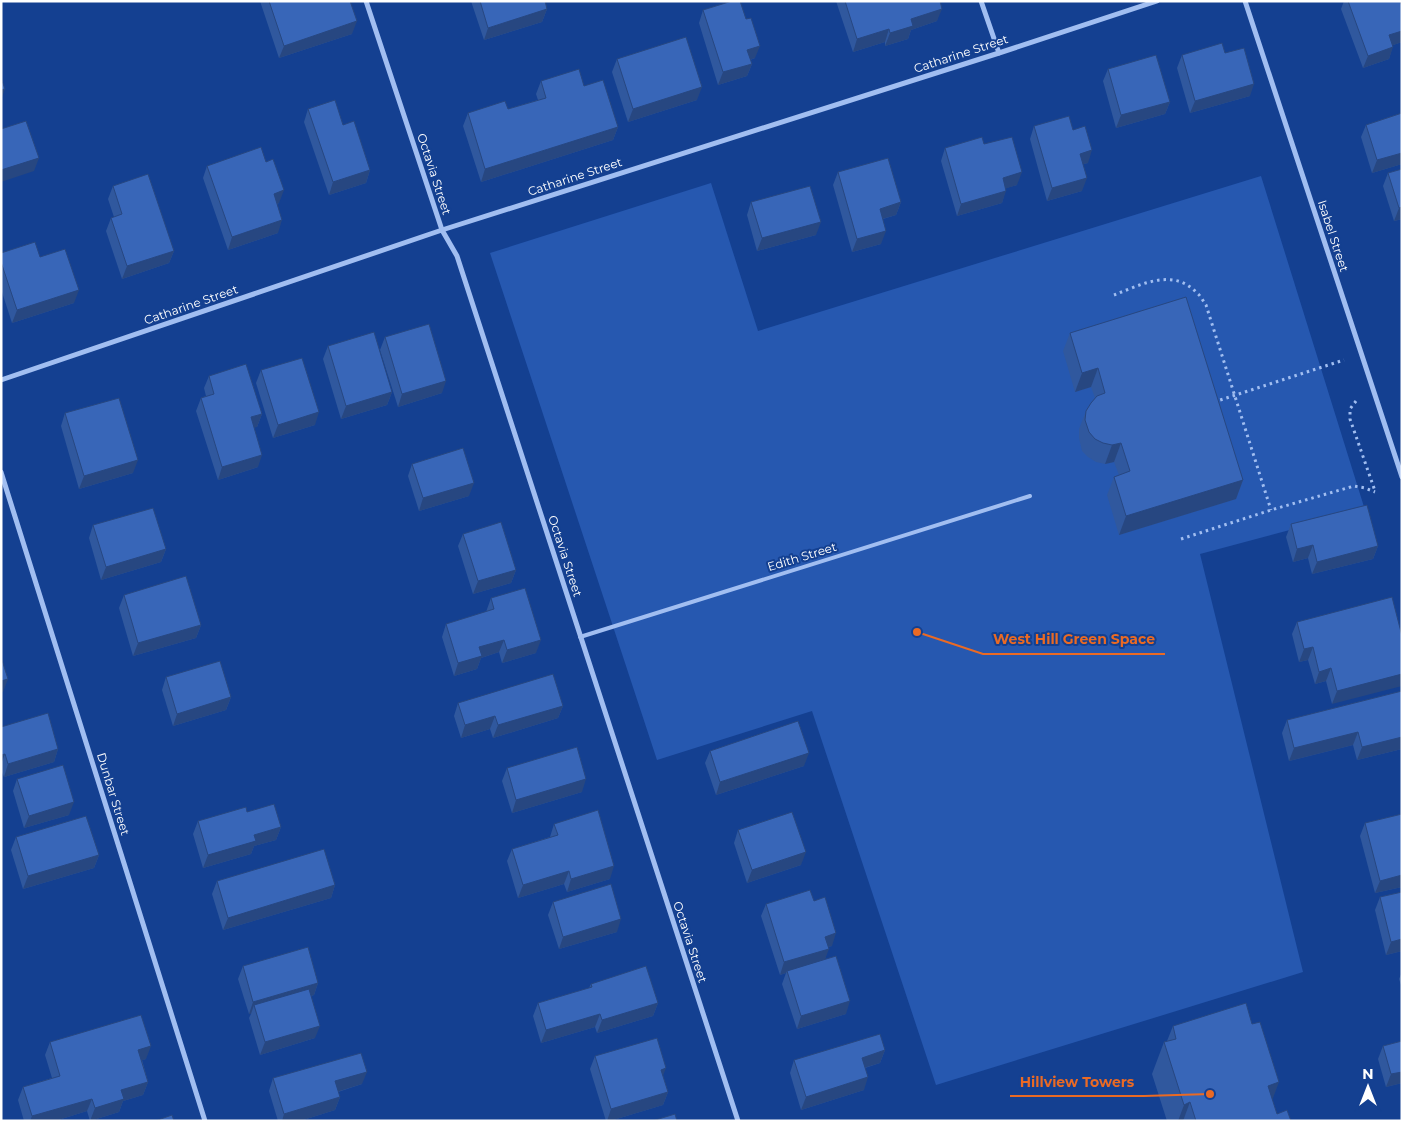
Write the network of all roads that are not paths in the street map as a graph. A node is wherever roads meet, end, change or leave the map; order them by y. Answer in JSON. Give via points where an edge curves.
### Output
{"nodes":[{"id":1,"x":366,"y":1,"type":"edge"},
{"id":2,"x":981,"y":1,"type":"edge"},
{"id":3,"x":1157,"y":1,"type":"edge"},
{"id":4,"x":1245,"y":1,"type":"edge"},
{"id":5,"x":1000,"y":53,"type":"junction"},
{"id":6,"x":442,"y":230,"type":"junction"},
{"id":7,"x":1,"y":380,"type":"edge"},
{"id":8,"x":1,"y":472,"type":"edge"},
{"id":9,"x":1402,"y":477,"type":"edge"},
{"id":10,"x":1030,"y":496,"type":"dead end"},
{"id":11,"x":580,"y":637,"type":"junction"},
{"id":12,"x":205,"y":1121,"type":"edge"},
{"id":13,"x":738,"y":1121,"type":"edge"}],
"edges":[{"from":1,"to":6,"type":"street","name":"Octavia Street"},
{"from":2,"to":5,"type":"street"},
{"from":3,"to":5,"type":"street","name":"Catharine Street"},
{"from":4,"to":9,"type":"street","name":"Isabel Street"},
{"from":5,"to":6,"type":"street","name":"Catharine Street"},
{"from":6,"to":7,"type":"street","name":"Catharine Street"},
{"from":6,"to":11,"type":"street","name":"Octavia Street","via":[[457,256]]},
{"from":8,"to":12,"type":"street","name":"Dunbar Street"},
{"from":10,"to":11,"type":"lane","name":"Edith Street"},
{"from":11,"to":13,"type":"street","name":"Octavia Street"}]}
